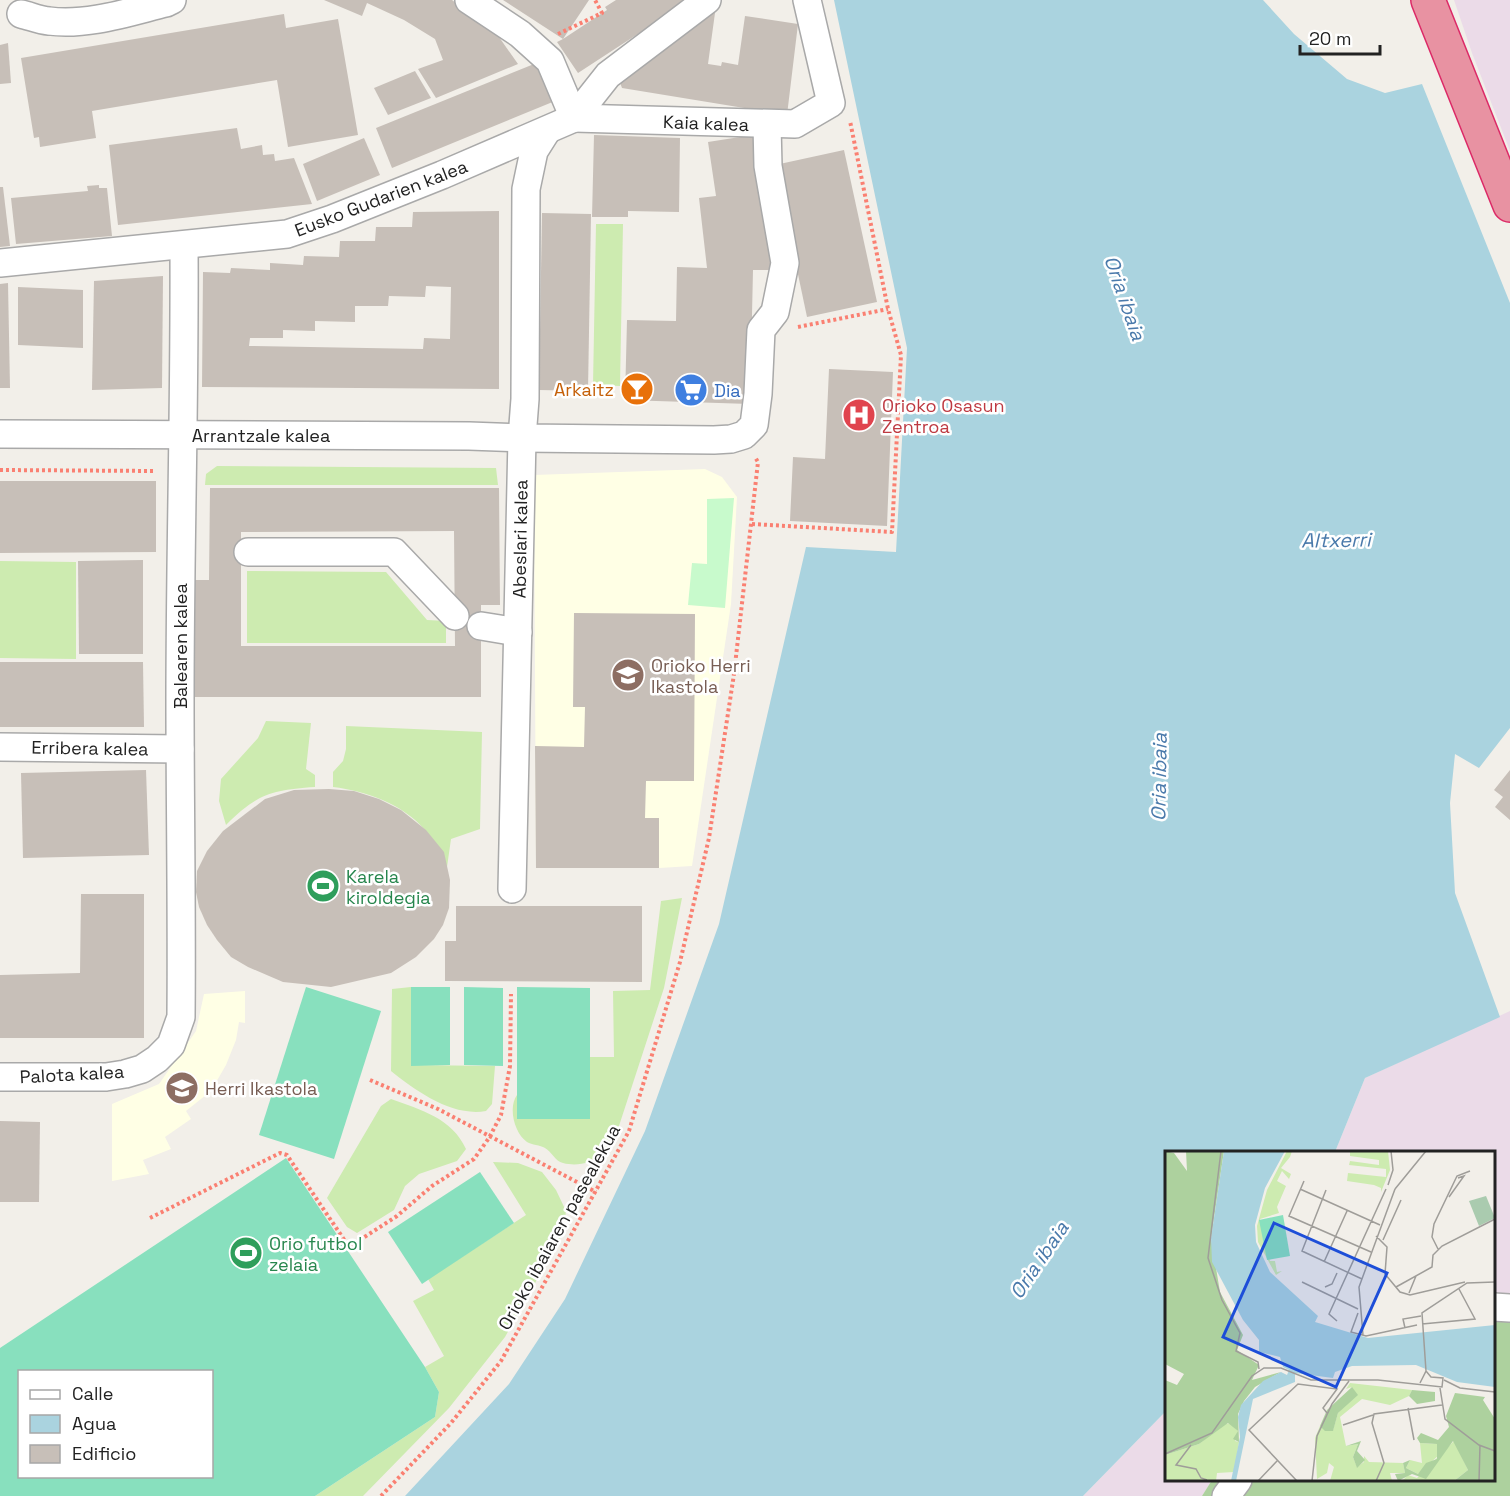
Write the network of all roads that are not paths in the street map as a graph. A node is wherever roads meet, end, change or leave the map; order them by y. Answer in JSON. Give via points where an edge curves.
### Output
{"nodes":[{"id":1,"x":172,"y":0,"type":"edge"},
{"id":2,"x":469,"y":0,"type":"edge"},
{"id":3,"x":707,"y":0,"type":"edge"},
{"id":4,"x":807,"y":0,"type":"edge"},
{"id":5,"x":1428,"y":0,"type":"edge"},
{"id":6,"x":15,"y":13,"type":"edge"},
{"id":7,"x":574,"y":118,"type":"junction"},
{"id":8,"x":767,"y":125,"type":"junction"},
{"id":9,"x":546,"y":132,"type":"junction"},
{"id":10,"x":479,"y":160,"type":"junction"},
{"id":11,"x":526,"y":189,"type":"junction"},
{"id":12,"x":1510,"y":205,"type":"edge"},
{"id":13,"x":184,"y":246,"type":"junction"},
{"id":14,"x":0,"y":263,"type":"edge"},
{"id":15,"x":0,"y":434,"type":"edge"},
{"id":16,"x":183,"y":436,"type":"junction"},
{"id":17,"x":522,"y":438,"type":"junction"},
{"id":18,"x":248,"y":552,"type":"dead end"},
{"id":19,"x":455,"y":616,"type":"dead end"},
{"id":20,"x":481,"y":626,"type":"dead end"},
{"id":21,"x":518,"y":632,"type":"junction"},
{"id":22,"x":0,"y":747,"type":"edge"},
{"id":23,"x":180,"y":749,"type":"junction"},
{"id":24,"x":512,"y":889,"type":"dead end"},
{"id":25,"x":171,"y":1045,"type":"joint"},
{"id":26,"x":0,"y":1077,"type":"edge"},
{"id":27,"x":1495,"y":1307,"type":"edge"},
{"id":28,"x":1510,"y":1308,"type":"edge"},
{"id":29,"x":1237,"y":1481,"type":"edge"},
{"id":30,"x":1227,"y":1496,"type":"edge"}],
"edges":[{"from":1,"to":6,"type":"street","via":[[78,21],[49,21]]},
{"from":2,"to":7,"type":"street","via":[[520,34],[550,61]]},
{"from":3,"to":7,"type":"street","name":"Eusko Gudarien kalea","via":[[608,75]]},
{"from":4,"to":8,"type":"street","name":"Kaia kalea","via":[[839,107],[795,124]]},
{"from":5,"to":12,"type":"highway"},
{"from":7,"to":8,"type":"street","name":"Kaia kalea"},
{"from":7,"to":9,"type":"street","name":"Eusko Gudarien kalea"},
{"from":8,"to":17,"type":"street","name":"Arrantzale kalea","via":[[768,166],[785,263],[775,312],[762,330],[754,425],[744,435],[714,440]]},
{"from":9,"to":10,"type":"street","name":"Eusko Gudarien kalea"},
{"from":9,"to":11,"type":"street","name":"Abeslari kalea","via":[[534,151]]},
{"from":10,"to":11,"type":"street","via":[[495,163],[515,175]]},
{"from":10,"to":13,"type":"street","name":"Eusko Gudarien kalea","via":[[287,234]]},
{"from":11,"to":17,"type":"street","name":"Abeslari kalea"},
{"from":13,"to":14,"type":"street","name":"Eusko Gudarien kalea"},
{"from":13,"to":16,"type":"street","name":"Balearen kalea"},
{"from":15,"to":16,"type":"street","name":"Arrantzale kalea"},
{"from":16,"to":17,"type":"street","name":"Arrantzale kalea"},
{"from":16,"to":23,"type":"street","name":"Balearen kalea"},
{"from":17,"to":21,"type":"street","name":"Abeslari kalea"},
{"from":18,"to":19,"type":"street","via":[[394,552]]},
{"from":20,"to":21,"type":"street"},
{"from":21,"to":24,"type":"street","name":"Abeslari kalea"},
{"from":22,"to":23,"type":"street","name":"Erribera kalea"},
{"from":23,"to":25,"type":"street","name":"Balearen kalea","via":[[181,1017]]},
{"from":25,"to":26,"type":"street","name":"Palota kalea","via":[[142,1069],[125,1074]]},
{"from":27,"to":28,"type":"street"},
{"from":29,"to":30,"type":"street"}]}
